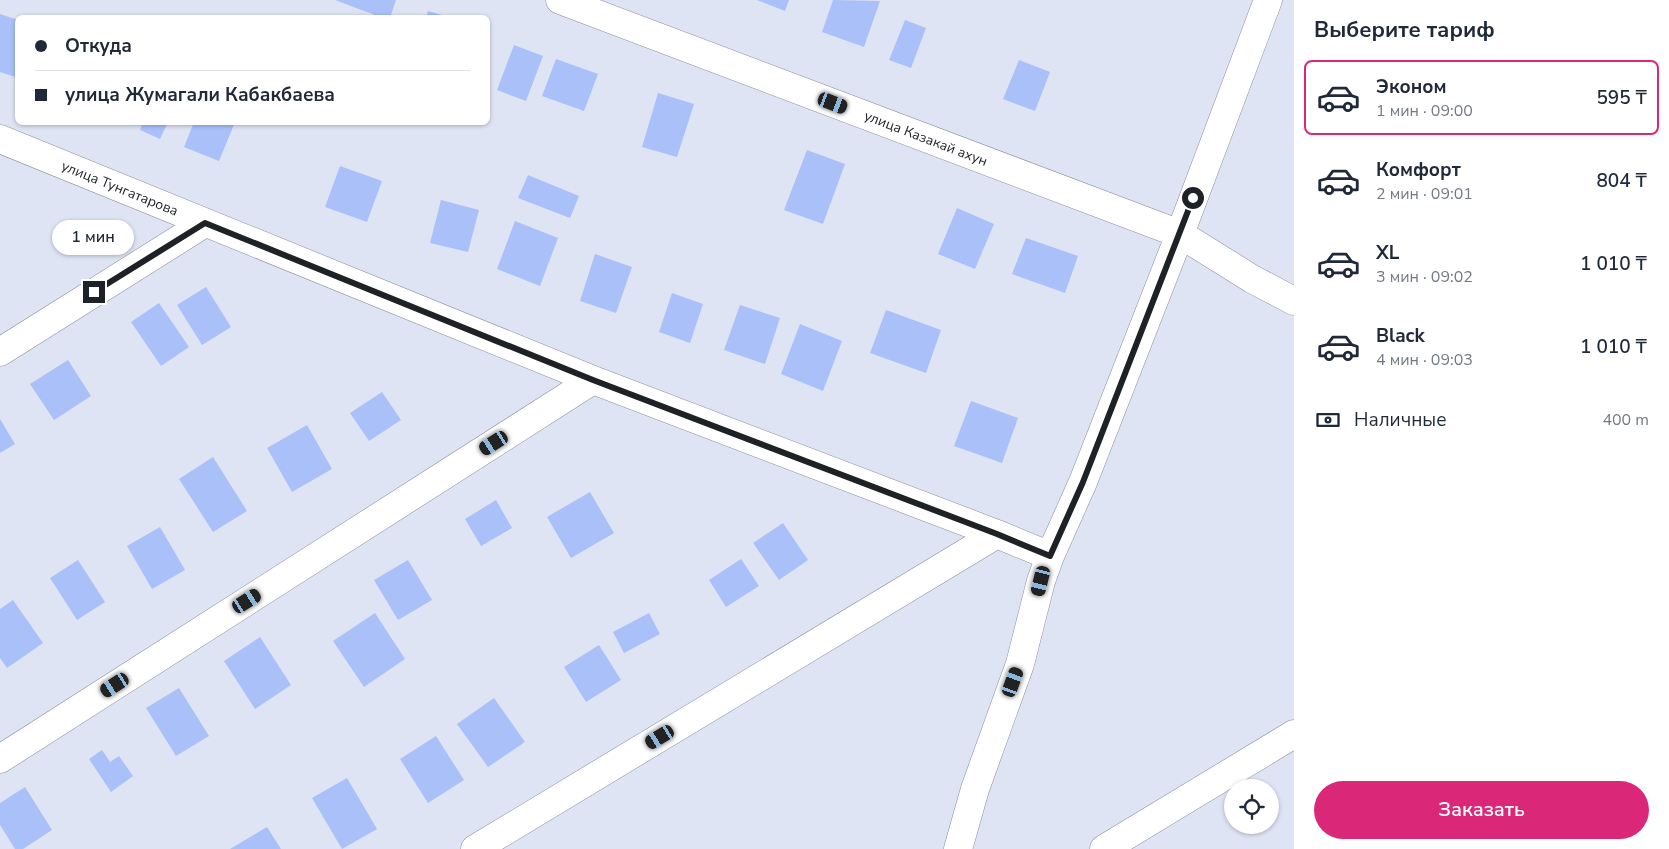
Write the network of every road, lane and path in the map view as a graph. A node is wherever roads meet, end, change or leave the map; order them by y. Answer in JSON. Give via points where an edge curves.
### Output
{"nodes":[{"id":1,"x":560,"y":0,"type":"edge"},
{"id":2,"x":1268,"y":0,"type":"edge"},
{"id":3,"x":0,"y":140,"type":"edge"},
{"id":4,"x":205,"y":223,"type":"junction"},
{"id":5,"x":1180,"y":234,"type":"junction"},
{"id":6,"x":1294,"y":301,"type":"edge"},
{"id":7,"x":0,"y":352,"type":"edge"},
{"id":8,"x":593,"y":380,"type":"junction"},
{"id":9,"x":997,"y":534,"type":"junction"},
{"id":10,"x":1050,"y":556,"type":"junction"},
{"id":11,"x":1294,"y":734,"type":"edge"},
{"id":12,"x":0,"y":758,"type":"edge"},
{"id":13,"x":475,"y":849,"type":"edge"},
{"id":14,"x":958,"y":849,"type":"edge"},
{"id":15,"x":1104,"y":849,"type":"edge"}],
"edges":[{"from":1,"to":5,"type":"street","name":"улица Казакай ахун"},
{"from":2,"to":5,"type":"street"},
{"from":3,"to":4,"type":"street","name":"улица Тунгатарова"},
{"from":4,"to":7,"type":"street"},
{"from":4,"to":8,"type":"street","name":"улица Тунгатарова"},
{"from":5,"to":6,"type":"street","name":"улица Казакай ахун"},
{"from":5,"to":10,"type":"street","via":[[1083,482]]},
{"from":8,"to":9,"type":"street","name":"улица Тунгатарова"},
{"from":8,"to":12,"type":"street"},
{"from":9,"to":10,"type":"street","name":"улица Тунгатарова"},
{"from":9,"to":13,"type":"street"},
{"from":10,"to":14,"type":"street","via":[[1020,664],[975,789]]},
{"from":11,"to":15,"type":"street"}]}
